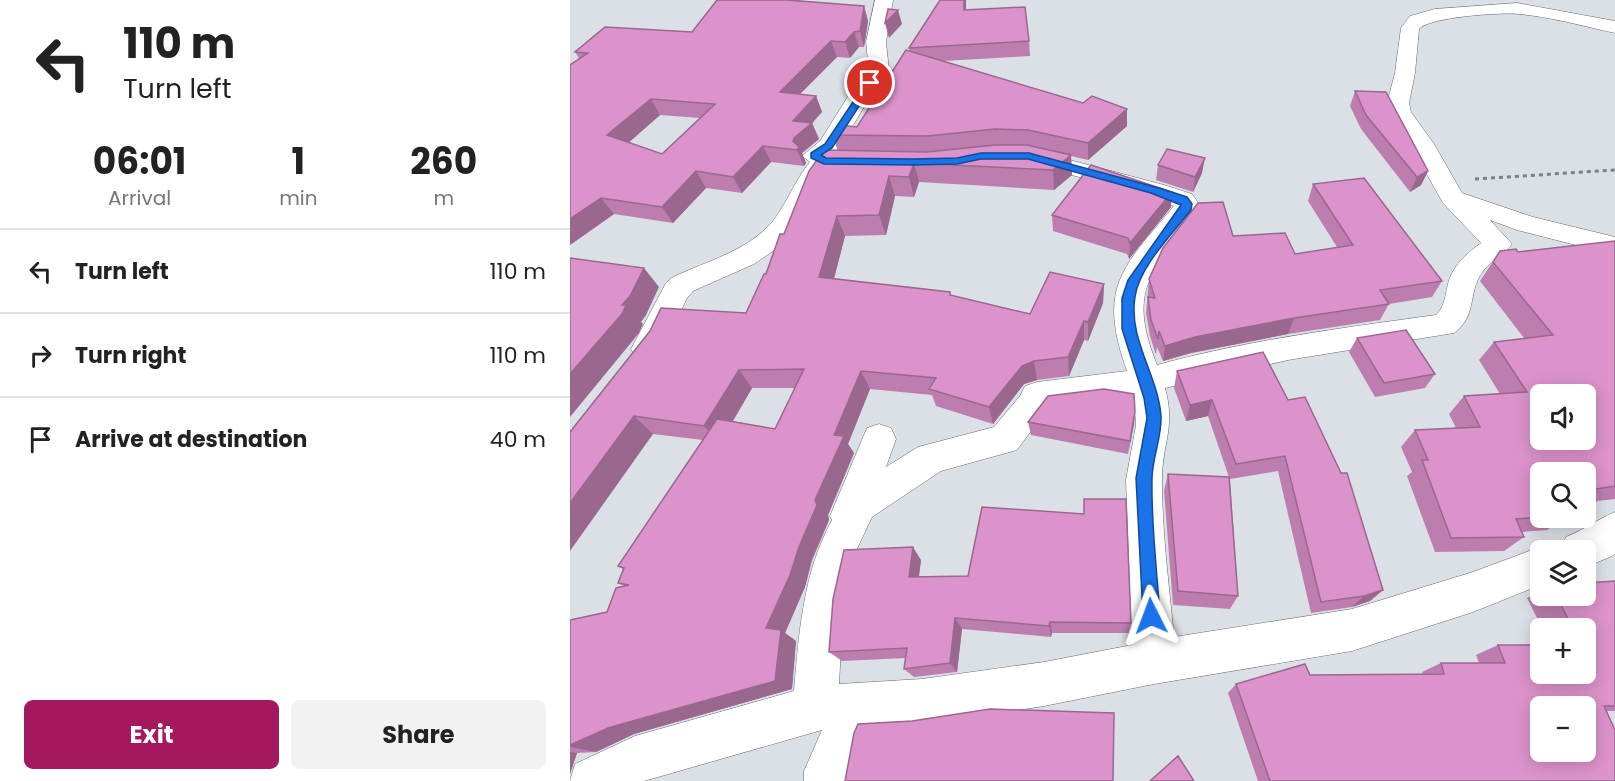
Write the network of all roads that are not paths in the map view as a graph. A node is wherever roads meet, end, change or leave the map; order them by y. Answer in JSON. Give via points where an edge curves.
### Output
{"nodes":[{"id":1,"x":884,"y":0,"type":"edge"},
{"id":2,"x":1615,"y":27,"type":"edge"},
{"id":3,"x":1006,"y":155,"type":"edge"},
{"id":4,"x":824,"y":161,"type":"junction"},
{"id":5,"x":858,"y":161,"type":"edge"},
{"id":6,"x":1448,"y":189,"type":"junction"},
{"id":7,"x":1526,"y":224,"type":"junction"},
{"id":8,"x":1498,"y":244,"type":"junction"},
{"id":9,"x":1615,"y":246,"type":"edge"},
{"id":10,"x":628,"y":373,"type":"edge"},
{"id":11,"x":1146,"y":381,"type":"junction"},
{"id":12,"x":879,"y":439,"type":"dead end"},
{"id":13,"x":1615,"y":530,"type":"edge"},
{"id":14,"x":1596,"y":544,"type":"edge"},
{"id":15,"x":837,"y":549,"type":"junction"},
{"id":16,"x":1530,"y":570,"type":"edge"},
{"id":17,"x":1154,"y":662,"type":"junction"},
{"id":18,"x":835,"y":707,"type":"junction"},
{"id":19,"x":592,"y":781,"type":"edge"},
{"id":20,"x":828,"y":781,"type":"edge"}],
"edges":[{"from":1,"to":4,"type":"street","via":[[876,42],[879,71],[829,146],[814,156]]},
{"from":2,"to":6,"type":"street","via":[[1517,8],[1457,11],[1417,20],[1410,28],[1406,73],[1398,103]]},
{"from":3,"to":11,"type":"street","via":[[1029,156],[1093,172],[1183,200],[1188,207],[1151,254],[1132,283],[1128,298],[1128,329]]},
{"from":4,"to":5,"type":"street"},
{"from":4,"to":10,"type":"street","via":[[809,178],[772,239],[674,291],[654,340]]},
{"from":6,"to":7,"type":"street"},
{"from":6,"to":8,"type":"street"},
{"from":7,"to":8,"type":"street"},
{"from":7,"to":9,"type":"street"},
{"from":8,"to":11,"type":"street","via":[[1466,272],[1456,313],[1443,326],[1288,348]]},
{"from":11,"to":15,"type":"street","via":[[1037,396],[1005,439],[932,458],[859,505]]},
{"from":11,"to":17,"type":"street","via":[[1154,418],[1144,478]]},
{"from":12,"to":15,"type":"street"},
{"from":13,"to":14,"type":"street"},
{"from":15,"to":18,"type":"street","via":[[822,610]]},
{"from":16,"to":17,"type":"street","via":[[1352,630]]},
{"from":17,"to":18,"type":"street","via":[[1033,686],[922,702]]},
{"from":18,"to":19,"type":"street","via":[[635,760]]},
{"from":18,"to":20,"type":"street"}]}
